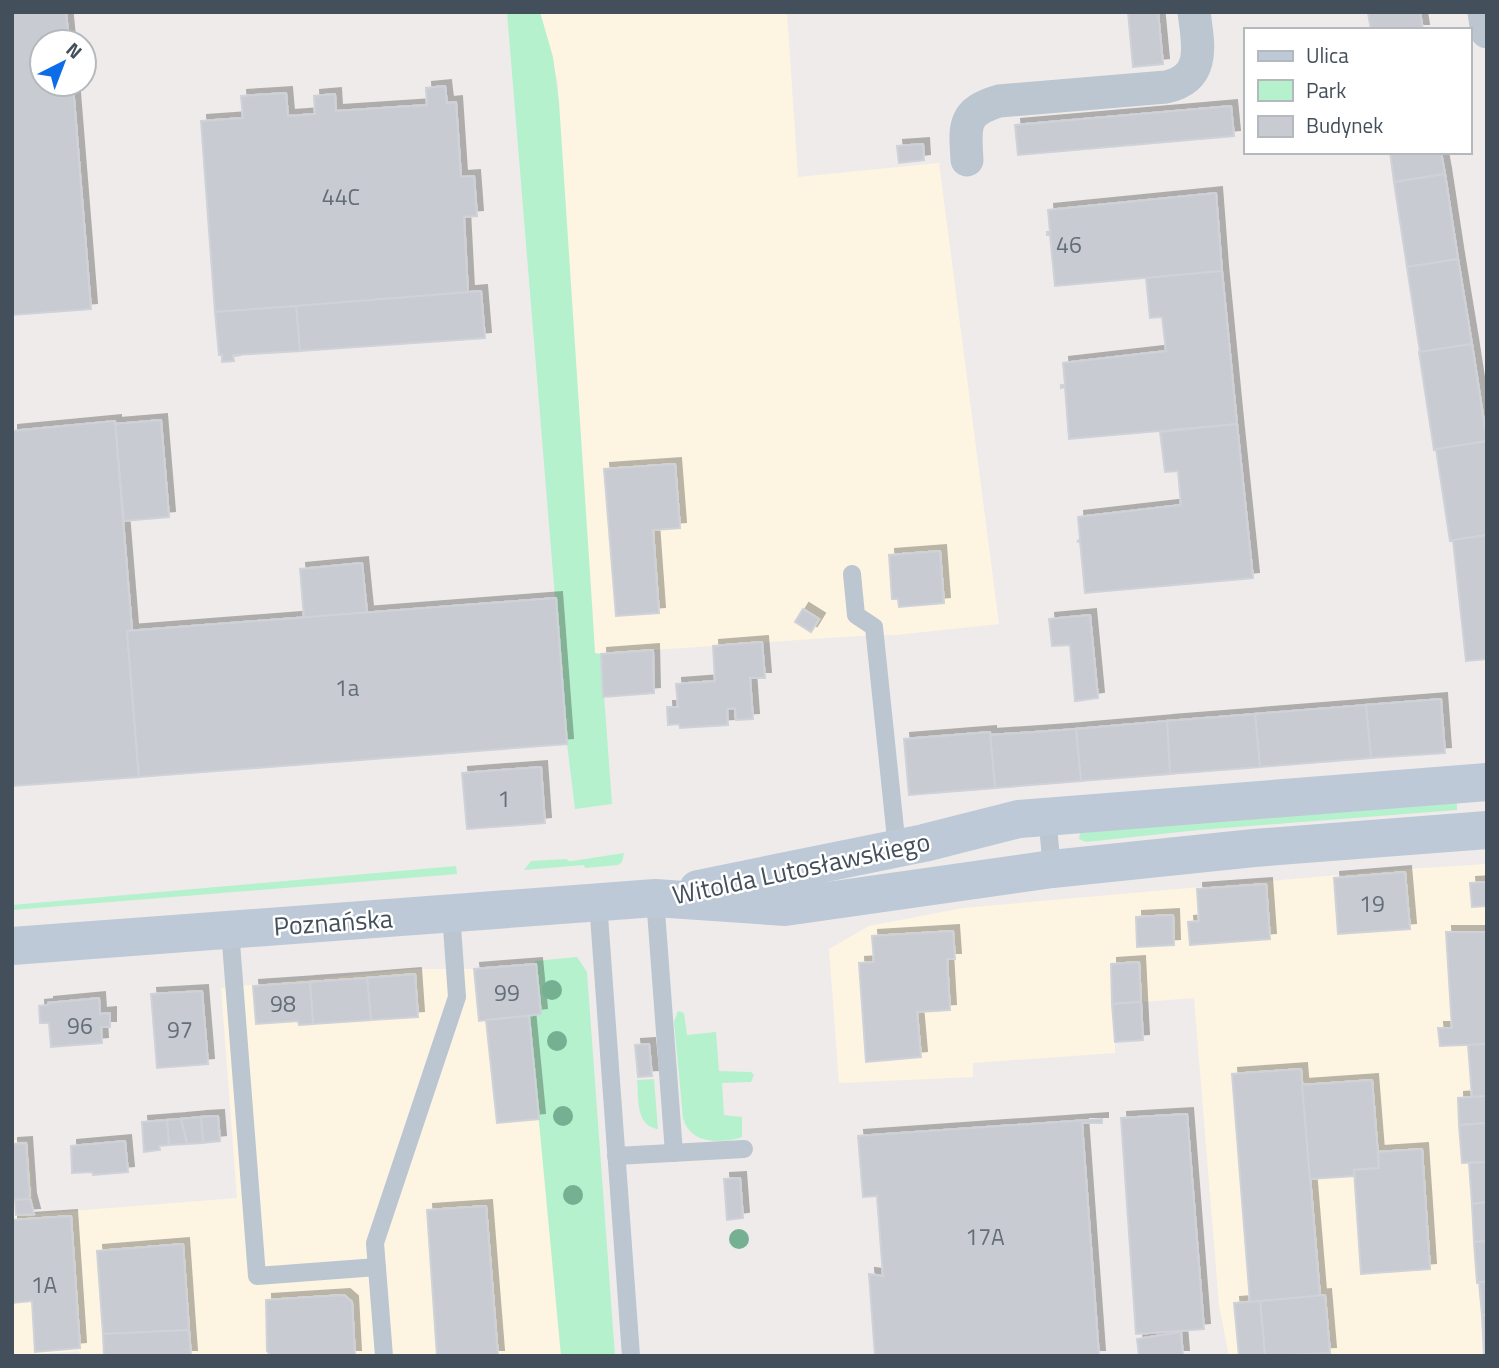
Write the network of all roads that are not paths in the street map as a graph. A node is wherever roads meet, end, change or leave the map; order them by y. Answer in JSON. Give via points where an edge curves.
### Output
{"nodes":[{"id":1,"x":1195,"y":12,"type":"edge"},
{"id":2,"x":1484,"y":12,"type":"edge"},
{"id":3,"x":1487,"y":32,"type":"edge"},
{"id":4,"x":967,"y":160,"type":"dead end"},
{"id":5,"x":852,"y":574,"type":"dead end"},
{"id":6,"x":1487,"y":782,"type":"edge"},
{"id":7,"x":1047,"y":816,"type":"junction"},
{"id":8,"x":1487,"y":830,"type":"edge"},
{"id":9,"x":897,"y":848,"type":"junction"},
{"id":10,"x":1052,"y":869,"type":"junction"},
{"id":11,"x":655,"y":898,"type":"junction"},
{"id":12,"x":598,"y":902,"type":"junction"},
{"id":13,"x":451,"y":913,"type":"junction"},
{"id":14,"x":230,"y":930,"type":"junction"},
{"id":15,"x":12,"y":946,"type":"edge"},
{"id":16,"x":744,"y":1149,"type":"dead end"},
{"id":17,"x":674,"y":1153,"type":"junction"},
{"id":18,"x":617,"y":1156,"type":"junction"},
{"id":19,"x":377,"y":1266,"type":"junction"},
{"id":20,"x":384,"y":1356,"type":"edge"},
{"id":21,"x":631,"y":1356,"type":"edge"}],
"edges":[{"from":1,"to":4,"type":"street","via":[[1198,59],[1182,81],[1166,87],[987,105],[966,124]]},
{"from":2,"to":3,"type":"street"},
{"from":5,"to":9,"type":"lane","via":[[856,615],[874,627]]},
{"from":6,"to":7,"type":"main road","name":"Witolda Lutosławskiego"},
{"from":7,"to":9,"type":"main road","name":"Witolda Lutosławskiego"},
{"from":7,"to":10,"type":"lane"},
{"from":8,"to":10,"type":"main road","name":"Witolda Lutosławskiego"},
{"from":9,"to":11,"type":"main road","name":"Witolda Lutosławskiego"},
{"from":10,"to":11,"type":"main road","name":"Witolda Lutosławskiego","via":[[785,907]]},
{"from":11,"to":12,"type":"main road","name":"Poznańska"},
{"from":11,"to":17,"type":"lane"},
{"from":12,"to":13,"type":"main road","name":"Poznańska"},
{"from":12,"to":18,"type":"lane"},
{"from":13,"to":14,"type":"main road","name":"Poznańska"},
{"from":13,"to":19,"type":"lane","via":[[457,997],[375,1243]]},
{"from":14,"to":15,"type":"main road","name":"Poznańska"},
{"from":14,"to":19,"type":"lane","via":[[257,1276]]},
{"from":16,"to":17,"type":"lane"},
{"from":17,"to":18,"type":"lane"},
{"from":18,"to":21,"type":"lane"},
{"from":19,"to":20,"type":"lane"}]}
